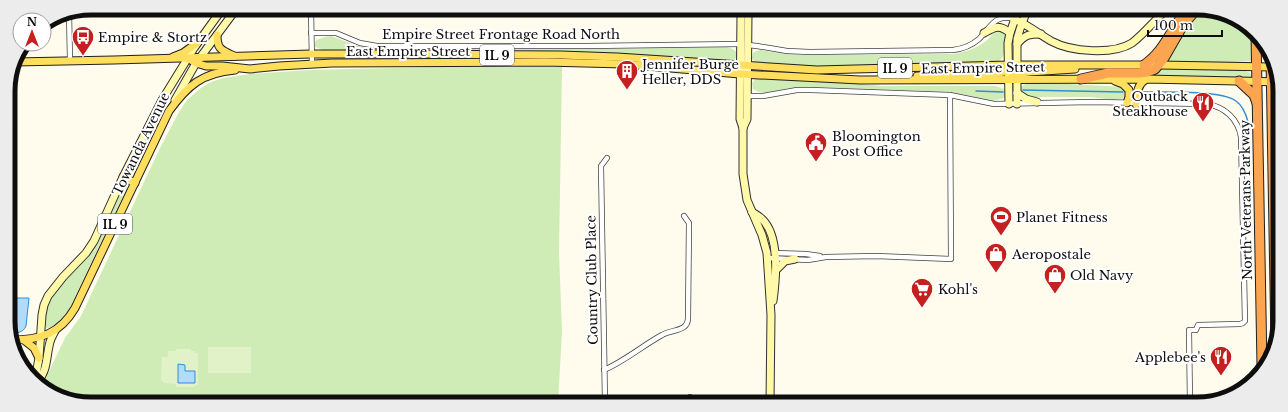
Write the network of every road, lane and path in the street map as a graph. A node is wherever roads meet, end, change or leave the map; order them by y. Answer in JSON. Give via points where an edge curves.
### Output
{"nodes":[{"id":1,"x":218,"y":15,"type":"edge"},
{"id":2,"x":232,"y":15,"type":"edge"},
{"id":3,"x":311,"y":15,"type":"edge"},
{"id":4,"x":741,"y":15,"type":"edge"},
{"id":5,"x":748,"y":15,"type":"edge"},
{"id":6,"x":1016,"y":15,"type":"edge"},
{"id":7,"x":1025,"y":15,"type":"edge"},
{"id":8,"x":1161,"y":15,"type":"edge"},
{"id":9,"x":1183,"y":15,"type":"edge"},
{"id":10,"x":1192,"y":15,"type":"edge"},
{"id":11,"x":69,"y":19,"type":"edge"},
{"id":12,"x":1014,"y":19,"type":"junction"},
{"id":13,"x":1022,"y":22,"type":"junction"},
{"id":14,"x":311,"y":33,"type":"junction"},
{"id":15,"x":984,"y":33,"type":"junction"},
{"id":16,"x":1010,"y":33,"type":"junction"},
{"id":17,"x":1041,"y":34,"type":"junction"},
{"id":18,"x":217,"y":35,"type":"junction"},
{"id":19,"x":197,"y":43,"type":"junction"},
{"id":20,"x":1017,"y":44,"type":"junction"},
{"id":21,"x":1256,"y":44,"type":"edge"},
{"id":22,"x":744,"y":45,"type":"junction"},
{"id":23,"x":311,"y":54,"type":"junction"},
{"id":24,"x":236,"y":57,"type":"junction"},
{"id":25,"x":187,"y":58,"type":"junction"},
{"id":26,"x":169,"y":59,"type":"junction"},
{"id":27,"x":198,"y":60,"type":"junction"},
{"id":28,"x":70,"y":61,"type":"junction"},
{"id":29,"x":21,"y":62,"type":"edge"},
{"id":30,"x":312,"y":64,"type":"junction"},
{"id":31,"x":1017,"y":65,"type":"junction"},
{"id":32,"x":1092,"y":65,"type":"junction"},
{"id":33,"x":1144,"y":65,"type":"junction"},
{"id":34,"x":1159,"y":65,"type":"junction"},
{"id":35,"x":1268,"y":65,"type":"edge"},
{"id":36,"x":744,"y":66,"type":"junction"},
{"id":37,"x":1257,"y":67,"type":"junction"},
{"id":38,"x":1008,"y":68,"type":"junction"},
{"id":39,"x":250,"y":69,"type":"junction"},
{"id":40,"x":744,"y":74,"type":"junction"},
{"id":41,"x":1017,"y":77,"type":"junction"},
{"id":42,"x":1081,"y":79,"type":"junction"},
{"id":43,"x":1105,"y":79,"type":"junction"},
{"id":44,"x":1146,"y":79,"type":"junction"},
{"id":45,"x":1009,"y":80,"type":"junction"},
{"id":46,"x":904,"y":81,"type":"junction"},
{"id":47,"x":1239,"y":81,"type":"junction"},
{"id":48,"x":1257,"y":81,"type":"junction"},
{"id":49,"x":1272,"y":82,"type":"edge"},
{"id":50,"x":1017,"y":93,"type":"junction"},
{"id":51,"x":950,"y":95,"type":"junction"},
{"id":52,"x":747,"y":96,"type":"junction"},
{"id":53,"x":1037,"y":102,"type":"junction"},
{"id":54,"x":1127,"y":103,"type":"junction"},
{"id":55,"x":1009,"y":104,"type":"junction"},
{"id":56,"x":1017,"y":104,"type":"junction"},
{"id":57,"x":1136,"y":104,"type":"junction"},
{"id":58,"x":1257,"y":104,"type":"junction"},
{"id":59,"x":169,"y":111,"type":"junction"},
{"id":60,"x":743,"y":128,"type":"junction"},
{"id":61,"x":607,"y":158,"type":"dead end"},
{"id":62,"x":123,"y":178,"type":"junction"},
{"id":63,"x":1273,"y":181,"type":"edge"},
{"id":64,"x":135,"y":183,"type":"junction"},
{"id":65,"x":1258,"y":203,"type":"junction"},
{"id":66,"x":684,"y":216,"type":"dead end"},
{"id":67,"x":771,"y":255,"type":"junction"},
{"id":68,"x":826,"y":257,"type":"junction"},
{"id":69,"x":796,"y":259,"type":"junction"},
{"id":70,"x":776,"y":270,"type":"junction"},
{"id":71,"x":771,"y":315,"type":"junction"},
{"id":72,"x":55,"y":331,"type":"junction"},
{"id":73,"x":41,"y":337,"type":"junction"},
{"id":74,"x":17,"y":340,"type":"edge"},
{"id":75,"x":24,"y":340,"type":"junction"},
{"id":76,"x":39,"y":358,"type":"junction"},
{"id":77,"x":1262,"y":361,"type":"edge"},
{"id":78,"x":604,"y":370,"type":"junction"},
{"id":79,"x":36,"y":374,"type":"edge"},
{"id":80,"x":41,"y":378,"type":"edge"},
{"id":81,"x":605,"y":397,"type":"edge"},
{"id":82,"x":770,"y":397,"type":"edge"},
{"id":83,"x":1190,"y":397,"type":"edge"}],
"edges":[{"from":1,"to":19,"type":"main road","name":"Towanda Avenue"},
{"from":2,"to":18,"type":"main road","name":"Towanda Avenue"},
{"from":3,"to":14,"type":"street"},
{"from":4,"to":22,"type":"main road"},
{"from":5,"to":22,"type":"main road"},
{"from":6,"to":12,"type":"main road"},
{"from":7,"to":13,"type":"main road"},
{"from":8,"to":17,"type":"main road","name":"Empire Street Frontage Road North","via":[[1138,38],[1117,49],[1067,48]]},
{"from":9,"to":33,"type":"highway","via":[[1158,53]]},
{"from":10,"to":34,"type":"highway"},
{"from":11,"to":28,"type":"street"},
{"from":12,"to":13,"type":"main road","name":"Empire Street Frontage Road North"},
{"from":12,"to":15,"type":"street","name":"Empire Street Frontage Road North","via":[[996,20]]},
{"from":12,"to":16,"type":"main road"},
{"from":13,"to":17,"type":"main road","name":"Empire Street Frontage Road North"},
{"from":13,"to":20,"type":"main road"},
{"from":14,"to":22,"type":"street","name":"Empire Street Frontage Road North","via":[[336,33],[360,43],[377,46]]},
{"from":14,"to":23,"type":"street"},
{"from":15,"to":16,"type":"main road","via":[[995,27],[1001,27]]},
{"from":15,"to":22,"type":"street","name":"Empire Street Frontage Road North","via":[[968,45],[946,51],[806,52]]},
{"from":16,"to":38,"type":"main road"},
{"from":17,"to":20,"type":"main road","via":[[1031,34]]},
{"from":18,"to":24,"type":"main road","via":[[217,44],[222,50]]},
{"from":18,"to":27,"type":"main road","name":"Towanda Avenue"},
{"from":19,"to":25,"type":"main road","name":"Towanda Avenue"},
{"from":19,"to":26,"type":"main road"},
{"from":20,"to":31,"type":"main road"},
{"from":21,"to":37,"type":"highway","name":"North Veterans Parkway"},
{"from":22,"to":36,"type":"main road"},
{"from":23,"to":24,"type":"main road","name":"East Empire Street","number":"IL 9"},
{"from":23,"to":30,"type":"street"},
{"from":23,"to":36,"type":"main road","name":"East Empire Street","number":"IL 9","via":[[584,56]]},
{"from":24,"to":27,"type":"main road","name":"East Empire Street","number":"IL 9"},
{"from":25,"to":26,"type":"main road"},
{"from":25,"to":27,"type":"main road","name":"East Empire Street","number":"IL 9"},
{"from":25,"to":62,"type":"main road","name":"Towanda Avenue","via":[[152,117]]},
{"from":26,"to":28,"type":"main road"},
{"from":27,"to":39,"type":"main road","name":"East Empire Street","number":"IL 9","via":[[206,66]]},
{"from":27,"to":59,"type":"main road","name":"Towanda Avenue"},
{"from":28,"to":29,"type":"main road"},
{"from":30,"to":39,"type":"main road","name":"East Empire Street","number":"IL 9"},
{"from":30,"to":40,"type":"main road","name":"East Empire Street","number":"IL 9","via":[[577,62]]},
{"from":31,"to":32,"type":"main road","name":"East Empire Street","number":"IL 9"},
{"from":31,"to":38,"type":"main road","name":"East Empire Street","number":"IL 9"},
{"from":31,"to":41,"type":"main road"},
{"from":32,"to":33,"type":"main road","name":"East Empire Street","number":"IL 9"},
{"from":32,"to":41,"type":"main road","via":[[1085,69],[1021,73]]},
{"from":33,"to":34,"type":"main road","name":"East Empire Street","number":"IL 9"},
{"from":34,"to":37,"type":"main road","name":"East Empire Street","number":"IL 9"},
{"from":34,"to":42,"type":"highway","via":[[1147,72],[1108,73]]},
{"from":35,"to":37,"type":"main road","name":"East Empire Street","number":"IL 9"},
{"from":36,"to":38,"type":"main road","name":"East Empire Street","number":"IL 9","via":[[817,70]]},
{"from":36,"to":40,"type":"main road"},
{"from":37,"to":48,"type":"highway","name":"North Veterans Parkway"},
{"from":38,"to":45,"type":"main road"},
{"from":38,"to":46,"type":"main road","via":[[993,74],[915,76]]},
{"from":39,"to":59,"type":"main road","number":"IL 9","via":[[212,74],[201,79],[187,89]]},
{"from":40,"to":46,"type":"main road","name":"East Empire Street","number":"IL 9"},
{"from":40,"to":52,"type":"main road"},
{"from":40,"to":60,"type":"main road","via":[[740,119]]},
{"from":41,"to":42,"type":"main road","name":"East Empire Street","number":"IL 9"},
{"from":41,"to":45,"type":"main road","name":"East Empire Street","number":"IL 9"},
{"from":41,"to":50,"type":"main road"},
{"from":42,"to":43,"type":"main road","name":"East Empire Street","number":"IL 9"},
{"from":43,"to":44,"type":"main road","name":"East Empire Street","number":"IL 9"},
{"from":43,"to":54,"type":"main road","via":[[1128,88]]},
{"from":44,"to":47,"type":"main road","name":"East Empire Street","number":"IL 9"},
{"from":44,"to":57,"type":"main road","via":[[1138,88]]},
{"from":45,"to":46,"type":"main road","name":"East Empire Street","number":"IL 9"},
{"from":45,"to":55,"type":"main road"},
{"from":47,"to":48,"type":"main road","name":"East Empire Street","number":"IL 9"},
{"from":47,"to":58,"type":"highway","via":[[1254,95]]},
{"from":48,"to":49,"type":"main road","name":"East Empire Street","number":"IL 9"},
{"from":48,"to":58,"type":"highway","name":"North Veterans Parkway"},
{"from":50,"to":53,"type":"main road"},
{"from":50,"to":56,"type":"main road"},
{"from":51,"to":52,"type":"street","via":[[797,90]]},
{"from":51,"to":55,"type":"street","via":[[989,103]]},
{"from":51,"to":68,"type":"street","via":[[951,259]]},
{"from":52,"to":60,"type":"main road","via":[[747,119]]},
{"from":53,"to":54,"type":"street"},
{"from":53,"to":56,"type":"street"},
{"from":54,"to":57,"type":"street"},
{"from":55,"to":56,"type":"street"},
{"from":57,"to":83,"type":"street","via":[[1207,104],[1220,108],[1238,125],[1241,137],[1245,321],[1243,324],[1198,325],[1196,330],[1189,330]]},
{"from":58,"to":65,"type":"highway","name":"North Veterans Parkway"},
{"from":59,"to":64,"type":"main road","name":"Towanda Avenue","number":"IL 9"},
{"from":60,"to":67,"type":"main road","via":[[743,174],[747,200],[752,212],[763,219],[773,240]]},
{"from":61,"to":78,"type":"street","name":"Country Club Place","via":[[601,166]]},
{"from":62,"to":64,"type":"main road"},
{"from":62,"to":73,"type":"main road","name":"Towanda Avenue","via":[[94,241],[48,296],[42,315]]},
{"from":63,"to":65,"type":"highway"},
{"from":64,"to":72,"type":"main road","name":"Towanda Avenue","number":"IL 9","via":[[70,318]]},
{"from":65,"to":77,"type":"highway","name":"North Veterans Parkway"},
{"from":66,"to":78,"type":"street","via":[[689,223],[687,324],[682,329],[663,334]]},
{"from":67,"to":68,"type":"street","via":[[806,254]]},
{"from":67,"to":69,"type":"street"},
{"from":67,"to":70,"type":"main road"},
{"from":67,"to":71,"type":"main road"},
{"from":68,"to":69,"type":"street"},
{"from":69,"to":70,"type":"main road","via":[[785,261]]},
{"from":70,"to":71,"type":"main road"},
{"from":71,"to":82,"type":"main road"},
{"from":72,"to":73,"type":"main road","number":"IL 9"},
{"from":72,"to":80,"type":"main road","via":[[47,365]]},
{"from":73,"to":75,"type":"main road","number":"IL 9"},
{"from":73,"to":76,"type":"main road","name":"Towanda Avenue"},
{"from":74,"to":75,"type":"main road","number":"IL 9"},
{"from":75,"to":76,"type":"main road","via":[[34,348]]},
{"from":76,"to":79,"type":"main road","name":"Towanda Avenue"},
{"from":78,"to":81,"type":"street","name":"Country Club Place"}]}
